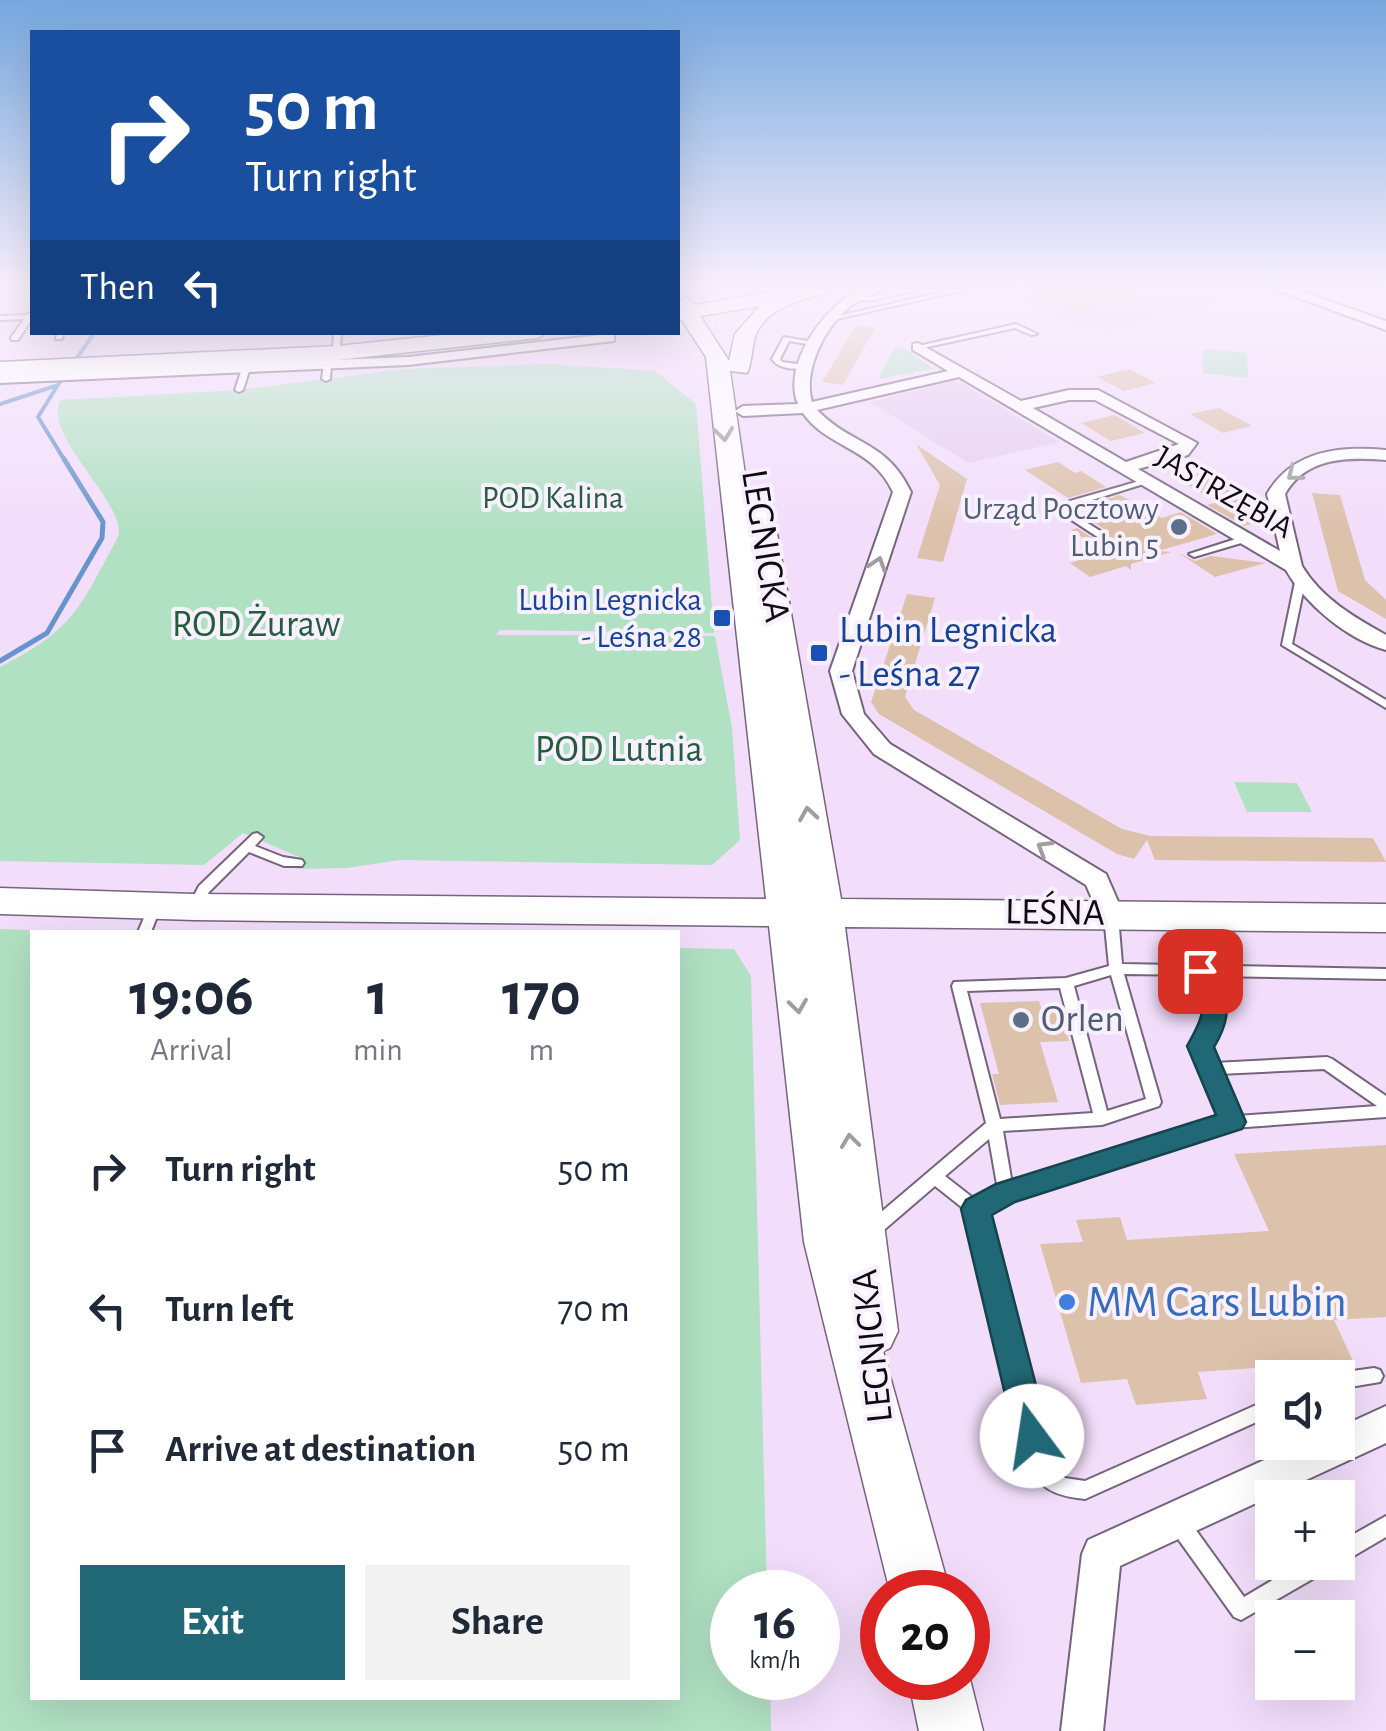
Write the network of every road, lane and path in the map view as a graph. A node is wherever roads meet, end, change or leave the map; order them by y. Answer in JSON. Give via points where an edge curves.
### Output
{"nodes":[{"id":1,"x":37,"y":370,"type":"edge"},
{"id":2,"x":245,"y":370,"type":"edge"},
{"id":3,"x":719,"y":370,"type":"edge"},
{"id":4,"x":739,"y":370,"type":"edge"},
{"id":5,"x":801,"y":370,"type":"edge"},
{"id":6,"x":957,"y":370,"type":"edge"},
{"id":7,"x":961,"y":372,"type":"junction"},
{"id":8,"x":0,"y":378,"type":"edge"},
{"id":9,"x":238,"y":390,"type":"dead end"},
{"id":10,"x":1019,"y":406,"type":"junction"},
{"id":11,"x":806,"y":408,"type":"junction"},
{"id":12,"x":743,"y":411,"type":"junction"},
{"id":13,"x":1386,"y":455,"type":"edge"},
{"id":14,"x":1122,"y":468,"type":"junction"},
{"id":15,"x":1146,"y":482,"type":"junction"},
{"id":16,"x":1285,"y":534,"type":"junction"},
{"id":17,"x":1102,"y":536,"type":"dead end"},
{"id":18,"x":1244,"y":538,"type":"junction"},
{"id":19,"x":1194,"y":554,"type":"dead end"},
{"id":20,"x":1296,"y":574,"type":"junction"},
{"id":21,"x":1386,"y":644,"type":"edge"},
{"id":22,"x":1386,"y":705,"type":"edge"},
{"id":23,"x":298,"y":862,"type":"dead end"},
{"id":24,"x":0,"y":901,"type":"edge"},
{"id":25,"x":194,"y":907,"type":"junction"},
{"id":26,"x":804,"y":910,"type":"junction"},
{"id":27,"x":1110,"y":913,"type":"junction"},
{"id":28,"x":1386,"y":918,"type":"edge"},
{"id":29,"x":149,"y":919,"type":"edge"},
{"id":30,"x":1116,"y":969,"type":"junction"},
{"id":31,"x":1200,"y":971,"type":"junction"},
{"id":32,"x":1386,"y":974,"type":"edge"},
{"id":33,"x":1066,"y":983,"type":"junction"},
{"id":34,"x":1209,"y":1069,"type":"junction"},
{"id":35,"x":1386,"y":1108,"type":"edge"},
{"id":36,"x":1102,"y":1119,"type":"junction"},
{"id":37,"x":1232,"y":1122,"type":"junction"},
{"id":38,"x":994,"y":1126,"type":"junction"},
{"id":39,"x":935,"y":1177,"type":"junction"},
{"id":40,"x":1006,"y":1193,"type":"junction"},
{"id":41,"x":976,"y":1209,"type":"junction"},
{"id":42,"x":862,"y":1238,"type":"junction"},
{"id":43,"x":1374,"y":1376,"type":"dead end"},
{"id":44,"x":1355,"y":1379,"type":"edge"},
{"id":45,"x":1255,"y":1414,"type":"edge"},
{"id":46,"x":1386,"y":1424,"type":"edge"},
{"id":47,"x":884,"y":1442,"type":"junction"},
{"id":48,"x":1176,"y":1520,"type":"junction"},
{"id":49,"x":1386,"y":1526,"type":"edge"},
{"id":50,"x":1355,"y":1544,"type":"edge"},
{"id":51,"x":915,"y":1570,"type":"edge"},
{"id":52,"x":1292,"y":1580,"type":"edge"},
{"id":53,"x":944,"y":1700,"type":"edge"},
{"id":54,"x":951,"y":1731,"type":"edge"},
{"id":55,"x":1082,"y":1731,"type":"edge"}],
"edges":[{"from":1,"to":8,"type":"street"},
{"from":2,"to":9,"type":"lane"},
{"from":3,"to":26,"type":"main road","name":"LEGNICKA","one_way":true},
{"from":4,"to":12,"type":"main road","name":"LEGNICKA"},
{"from":5,"to":11,"type":"street","via":[[798,384]]},
{"from":6,"to":7,"type":"street","name":"JASTRZĘBIA"},
{"from":7,"to":10,"type":"street","name":"JASTRZĘBIA"},
{"from":7,"to":11,"type":"street"},
{"from":10,"to":14,"type":"street","name":"JASTRZĘBIA"},
{"from":10,"to":14,"type":"street","name":"JASTRZĘBIA","via":[[1098,395],[1189,443],[1182,451]]},
{"from":11,"to":12,"type":"street"},
{"from":27,"to":11,"type":"street","one_way":true,"via":[[1097,880],[882,749],[850,713],[841,671],[902,492],[886,465]]},
{"from":26,"to":12,"type":"main road","name":"LEGNICKA","one_way":true},
{"from":13,"to":16,"type":"street","one_way":true,"via":[[1334,456],[1288,474],[1276,494]]},
{"from":14,"to":15,"type":"street","name":"JASTRZĘBIA"},
{"from":15,"to":17,"type":"lane","via":[[1073,503],[1065,513]]},
{"from":15,"to":18,"type":"street","name":"JASTRZĘBIA"},
{"from":16,"to":18,"type":"street"},
{"from":16,"to":20,"type":"street"},
{"from":18,"to":19,"type":"lane"},
{"from":18,"to":20,"type":"street","name":"JASTRZĘBIA"},
{"from":20,"to":21,"type":"street","name":"JASTRZĘBIA","via":[[1316,596]]},
{"from":20,"to":22,"type":"lane","via":[[1288,645]]},
{"from":23,"to":25,"type":"lane","via":[[278,862],[252,842]]},
{"from":24,"to":29,"type":"main road","name":"LEŚNA"},
{"from":25,"to":26,"type":"main road","name":"LEŚNA"},
{"from":25,"to":29,"type":"main road","name":"LEŚNA"},
{"from":26,"to":27,"type":"main road","name":"LEŚNA"},
{"from":42,"to":26,"type":"main road","name":"LEGNICKA","one_way":true},
{"from":26,"to":47,"type":"main road","name":"LEGNICKA","one_way":true,"via":[[829,1242]]},
{"from":27,"to":28,"type":"main road","name":"LEŚNA"},
{"from":27,"to":30,"type":"lane"},
{"from":30,"to":31,"type":"lane"},
{"from":30,"to":33,"type":"lane"},
{"from":30,"to":36,"type":"lane","via":[[1154,1102]]},
{"from":31,"to":32,"type":"lane"},
{"from":31,"to":34,"type":"lane","via":[[1216,1010],[1200,1046]]},
{"from":33,"to":36,"type":"lane"},
{"from":33,"to":38,"type":"lane","via":[[959,986]]},
{"from":34,"to":35,"type":"lane","via":[[1327,1063]]},
{"from":34,"to":37,"type":"lane"},
{"from":35,"to":37,"type":"lane"},
{"from":36,"to":38,"type":"lane"},
{"from":37,"to":40,"type":"lane"},
{"from":38,"to":39,"type":"lane"},
{"from":38,"to":40,"type":"lane"},
{"from":39,"to":41,"type":"lane"},
{"from":39,"to":42,"type":"lane"},
{"from":40,"to":41,"type":"lane"},
{"from":41,"to":45,"type":"lane","via":[[1041,1472],[1062,1488],[1086,1490]]},
{"from":42,"to":47,"type":"main road","name":"LEGNICKA"},
{"from":43,"to":44,"type":"lane"},
{"from":46,"to":48,"type":"street"},
{"from":47,"to":51,"type":"main road"},
{"from":48,"to":52,"type":"lane","via":[[1241,1610]]},
{"from":48,"to":55,"type":"street","via":[[1102,1554]]},
{"from":49,"to":50,"type":"lane"},
{"from":53,"to":54,"type":"main road"}]}
